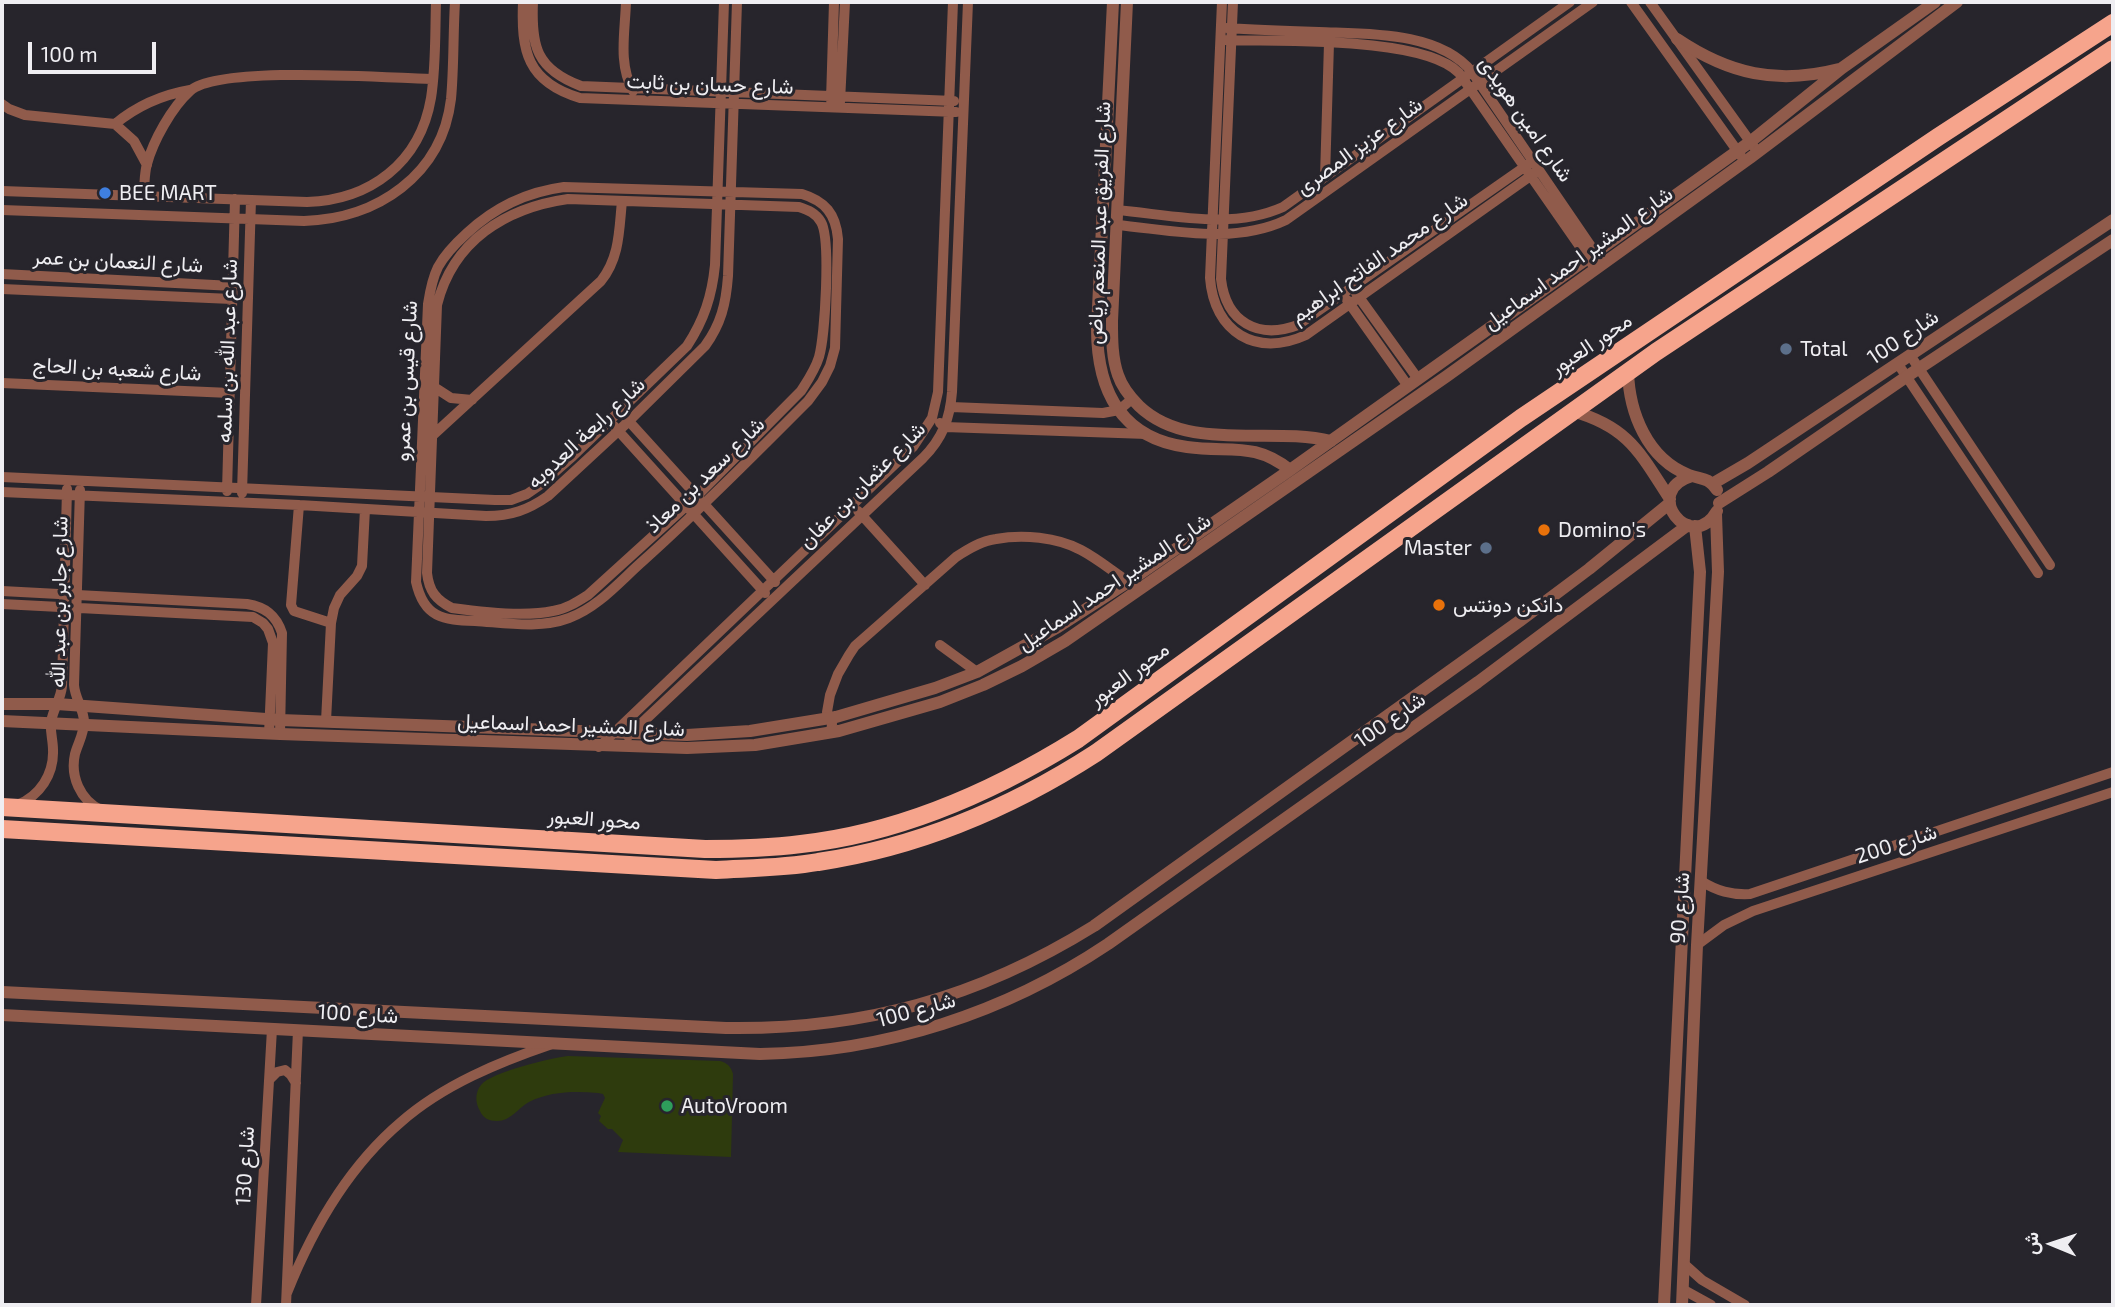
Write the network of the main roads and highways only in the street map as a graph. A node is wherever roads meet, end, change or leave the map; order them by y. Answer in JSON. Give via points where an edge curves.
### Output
{"nodes":[{"id":1,"x":2113,"y":23,"type":"edge"},
{"id":2,"x":2113,"y":49,"type":"edge"},
{"id":3,"x":7,"y":807,"type":"edge"},
{"id":4,"x":2,"y":829,"type":"edge"}],
"edges":[{"from":1,"to":3,"type":"highway","name":"محور العبور","via":[[1521,418],[1078,739],[1014,777],[947,808],[828,840],[754,849],[705,849]]},
{"from":2,"to":4,"type":"highway","name":"محور العبور","via":[[1628,371],[1068,772],[978,817],[915,840],[817,863],[716,870]]}]}
